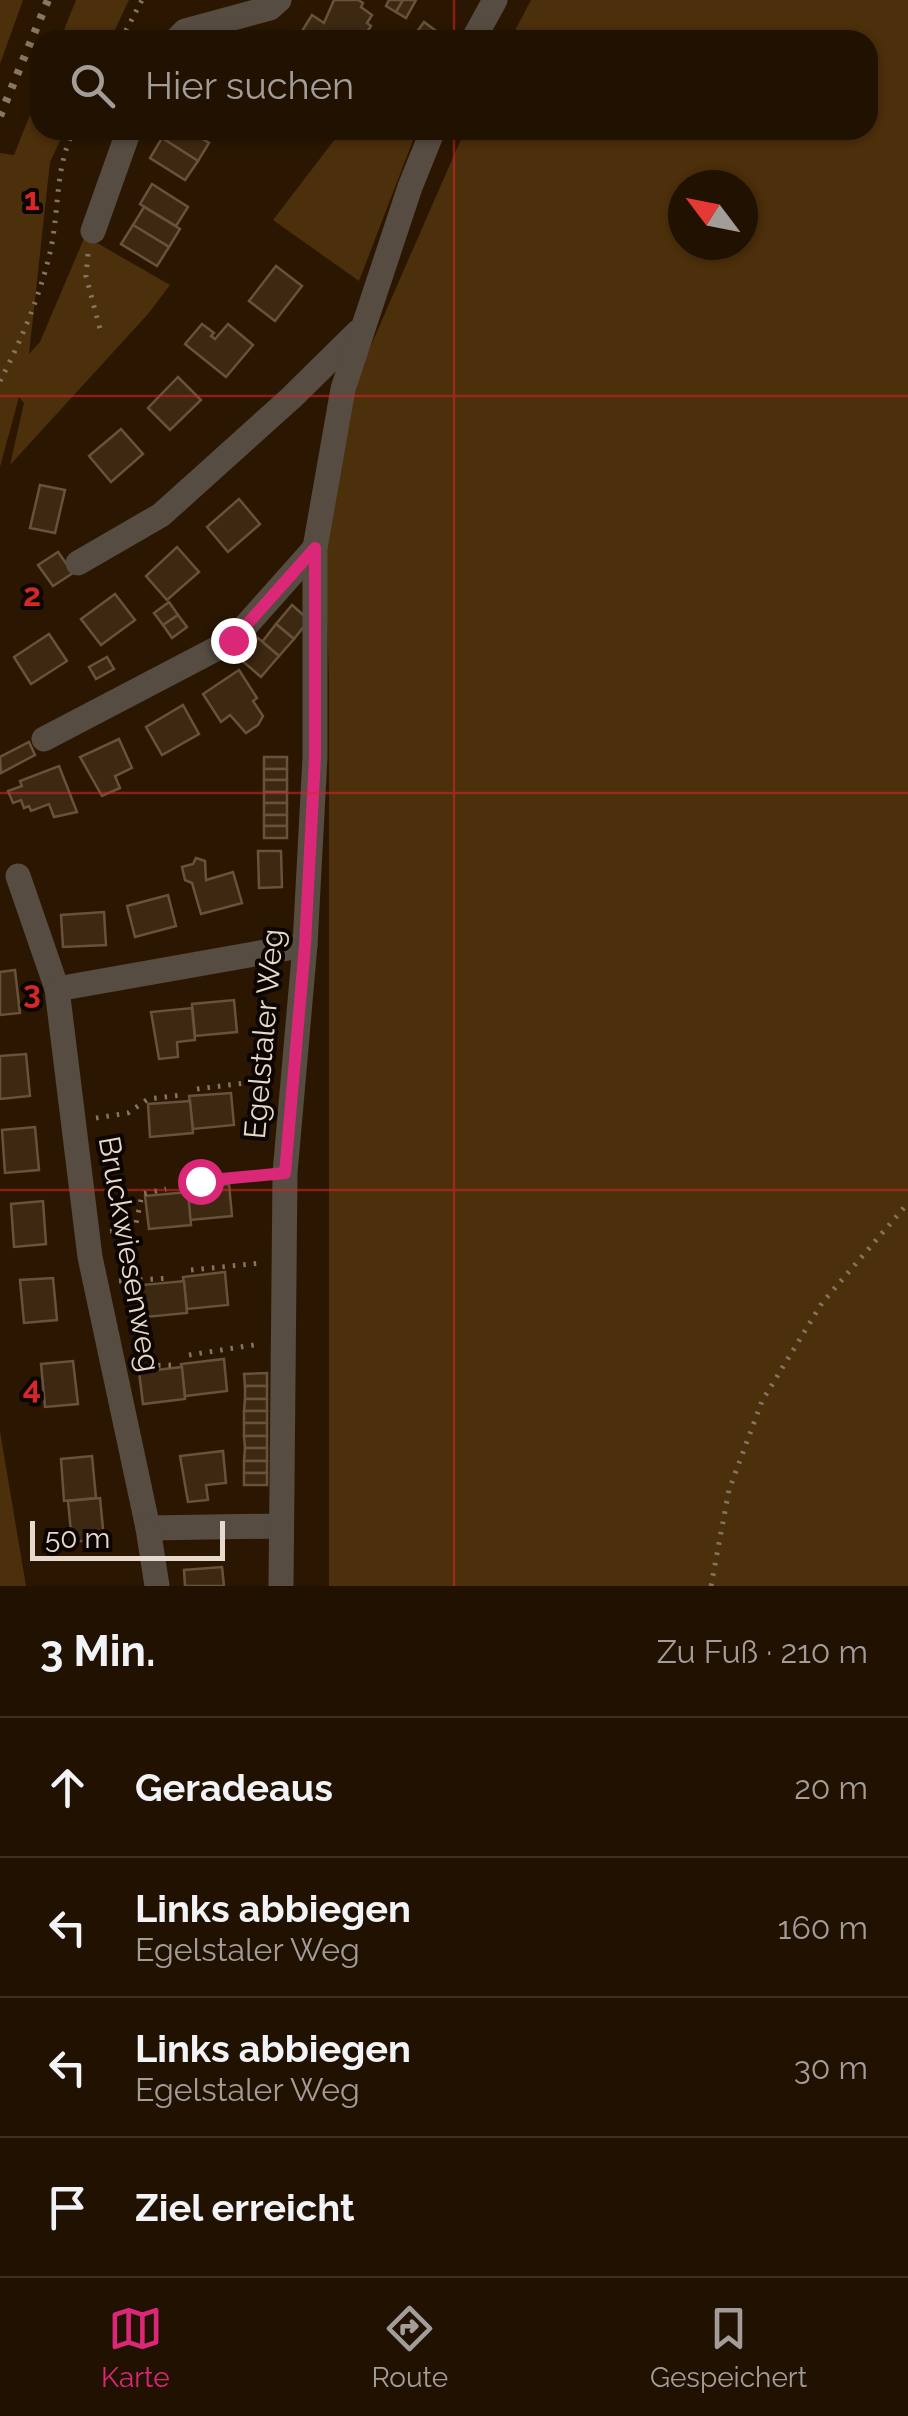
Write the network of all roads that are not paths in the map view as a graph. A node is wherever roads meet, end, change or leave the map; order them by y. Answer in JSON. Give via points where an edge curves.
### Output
{"nodes":[{"id":1,"x":278,"y":0,"type":"edge"},
{"id":2,"x":496,"y":0,"type":"edge"},
{"id":3,"x":188,"y":30,"type":"edge"},
{"id":4,"x":479,"y":30,"type":"edge"},
{"id":5,"x":125,"y":140,"type":"edge"},
{"id":6,"x":430,"y":140,"type":"edge"},
{"id":7,"x":93,"y":231,"type":"road end"},
{"id":8,"x":361,"y":328,"type":"junction"},
{"id":9,"x":315,"y":548,"type":"junction"},
{"id":10,"x":78,"y":563,"type":"dead end"},
{"id":11,"x":44,"y":739,"type":"dead end"},
{"id":12,"x":18,"y":876,"type":"dead end"},
{"id":13,"x":305,"y":945,"type":"junction"},
{"id":14,"x":57,"y":989,"type":"junction"},
{"id":15,"x":280,"y":1526,"type":"junction"},
{"id":16,"x":148,"y":1528,"type":"junction"},
{"id":17,"x":157,"y":1586,"type":"edge"},
{"id":18,"x":281,"y":1586,"type":"edge"}],
"edges":[{"from":1,"to":3,"type":"street","via":[[270,8]]},
{"from":2,"to":4,"type":"street"},
{"from":5,"to":7,"type":"street"},
{"from":6,"to":8,"type":"street","name":"Egelstaler Weg"},
{"from":8,"to":9,"type":"street","name":"Egelstaler Weg"},
{"from":8,"to":10,"type":"street","name":"Egelstaler Weg","via":[[161,515]]},
{"from":9,"to":11,"type":"street","via":[[233,640]]},
{"from":9,"to":13,"type":"street","name":"Egelstaler Weg","via":[[315,757]]},
{"from":12,"to":14,"type":"street","name":"Bruckwiesenweg"},
{"from":13,"to":14,"type":"street"},
{"from":13,"to":15,"type":"street","name":"Egelstaler Weg","via":[[285,1173]]},
{"from":14,"to":16,"type":"street","name":"Bruckwiesenweg","via":[[87,1232]]},
{"from":15,"to":16,"type":"street"},
{"from":15,"to":18,"type":"street","name":"Egelstaler Weg"},
{"from":16,"to":17,"type":"street","name":"Bruckwiesenweg"}]}
